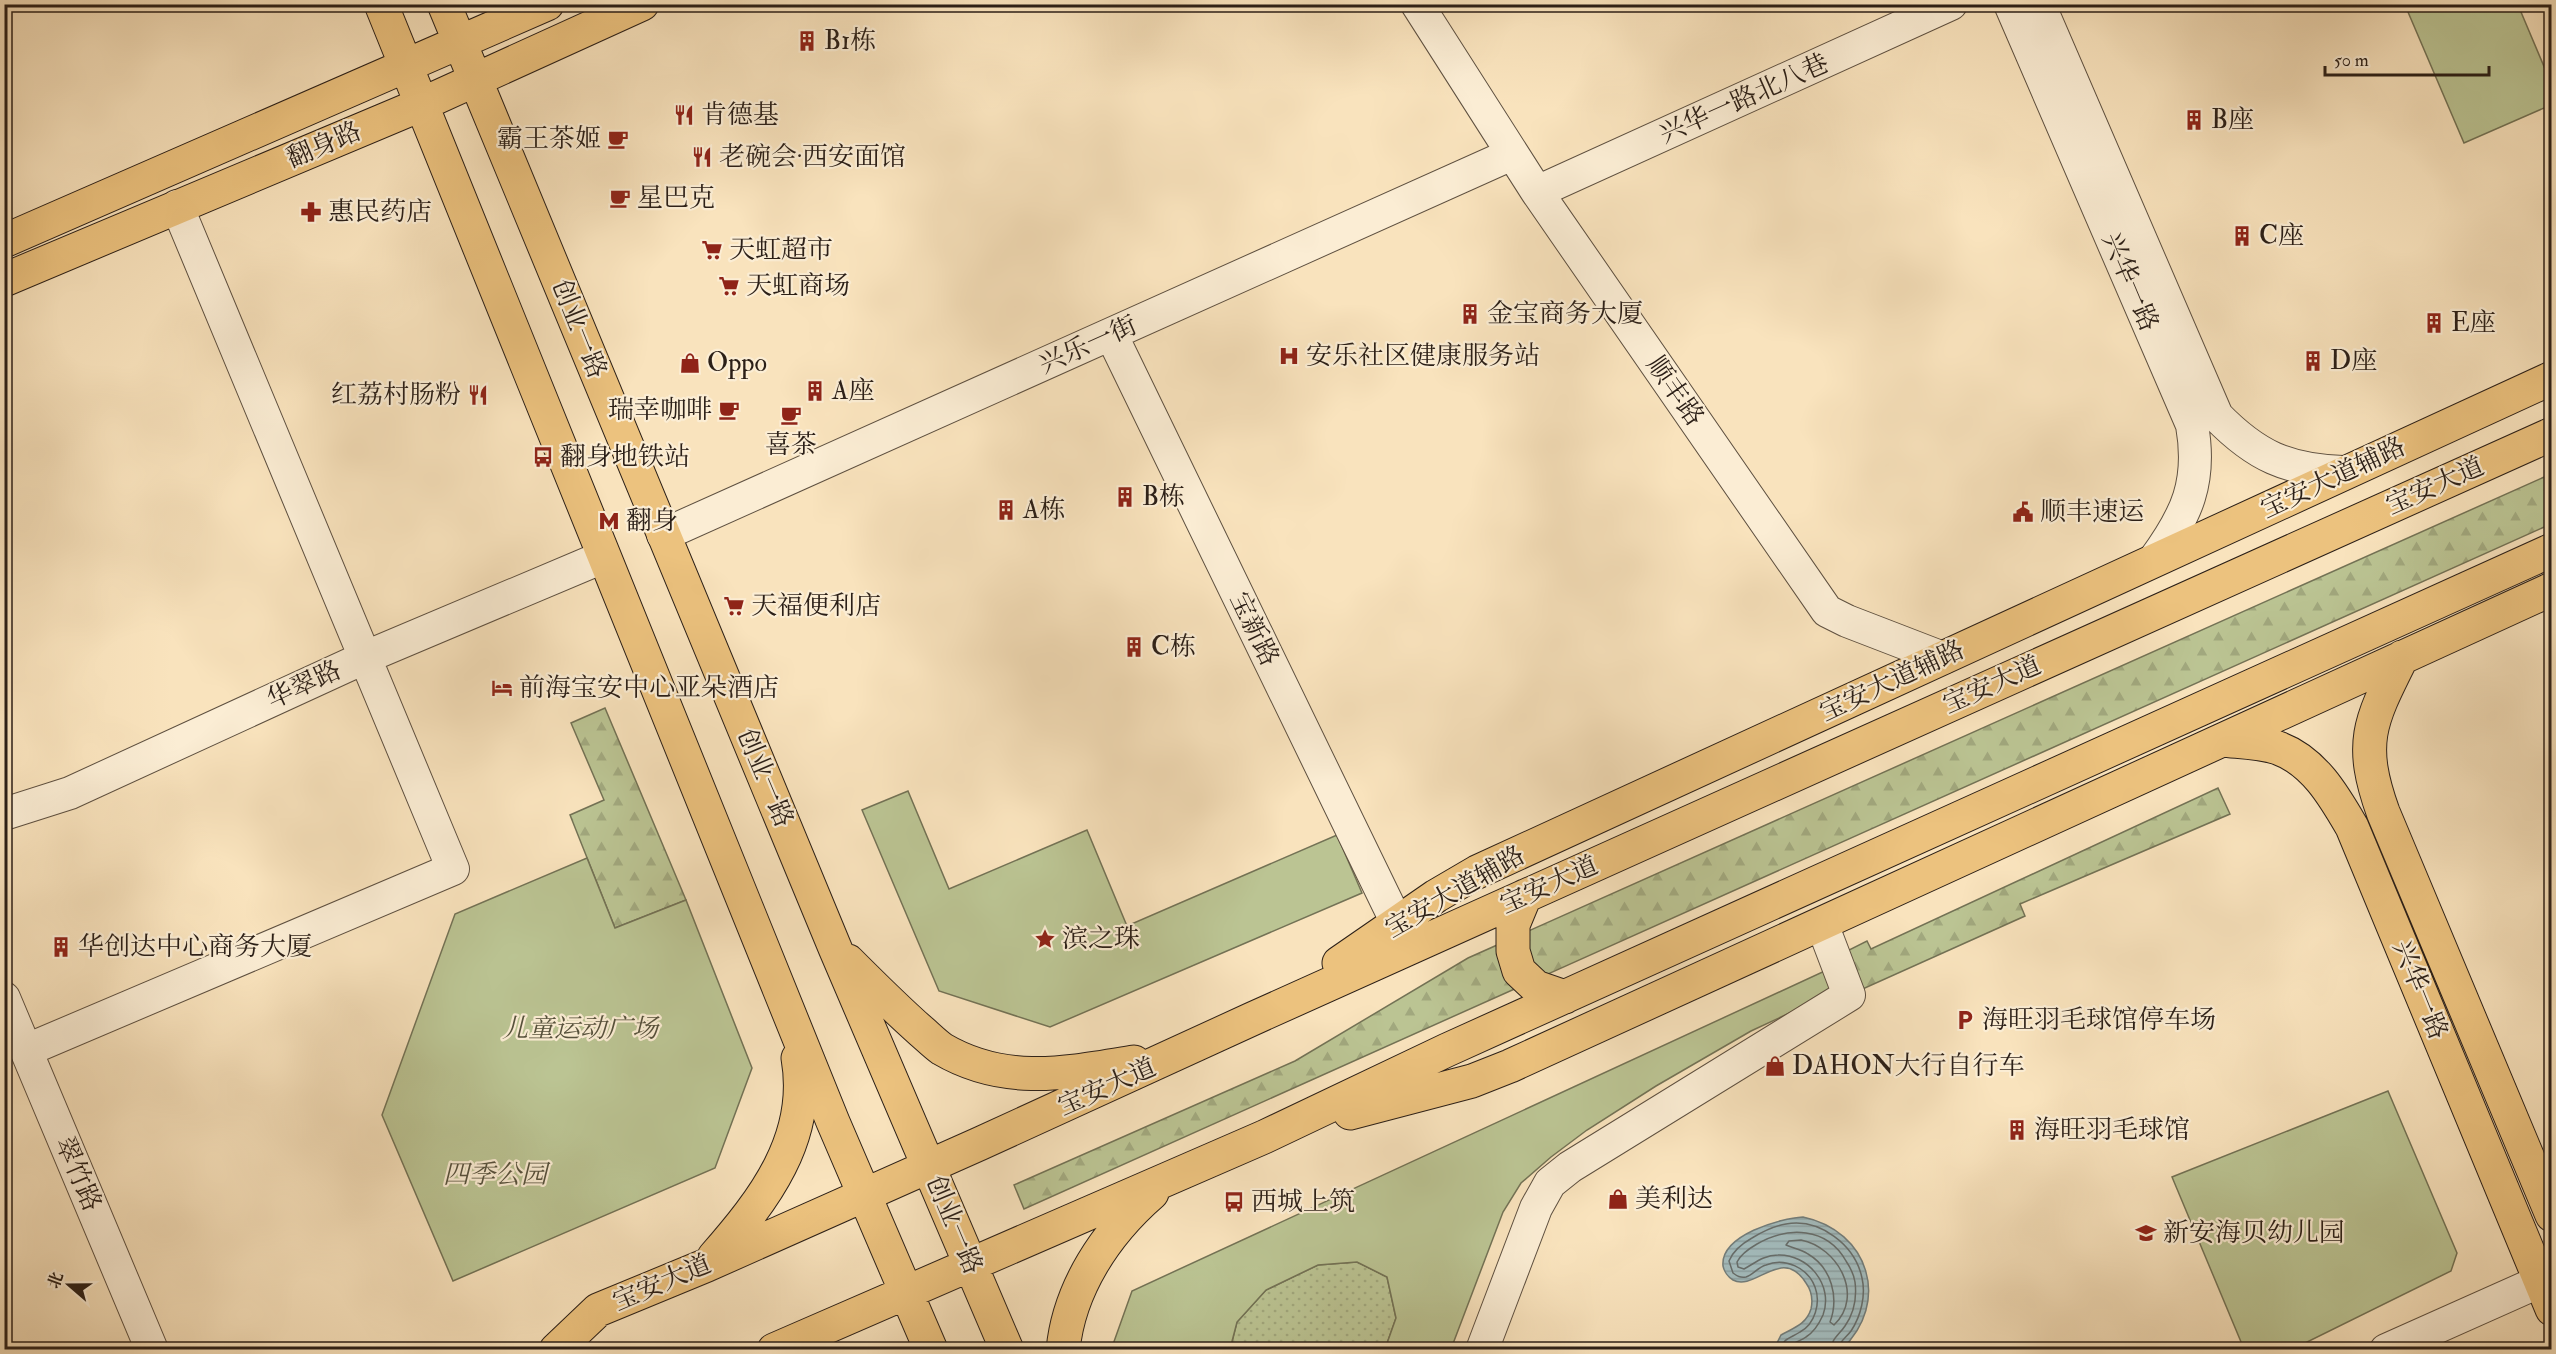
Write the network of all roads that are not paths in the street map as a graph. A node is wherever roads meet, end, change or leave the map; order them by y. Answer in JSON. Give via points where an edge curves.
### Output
{"nodes":[{"id":1,"x":381,"y":4,"type":"edge"},
{"id":2,"x":444,"y":4,"type":"edge"},
{"id":3,"x":547,"y":4,"type":"edge"},
{"id":4,"x":642,"y":4,"type":"edge"},
{"id":5,"x":1416,"y":4,"type":"edge"},
{"id":6,"x":1951,"y":4,"type":"edge"},
{"id":7,"x":2010,"y":4,"type":"edge"},
{"id":8,"x":2039,"y":4,"type":"edge"},
{"id":9,"x":460,"y":43,"type":"junction"},
{"id":10,"x":404,"y":66,"type":"junction"},
{"id":11,"x":476,"y":80,"type":"junction"},
{"id":12,"x":420,"y":105,"type":"junction"},
{"id":13,"x":1512,"y":154,"type":"junction"},
{"id":14,"x":1537,"y":192,"type":"junction"},
{"id":15,"x":177,"y":206,"type":"junction"},
{"id":16,"x":4,"y":241,"type":"edge"},
{"id":17,"x":4,"y":280,"type":"edge"},
{"id":18,"x":1111,"y":334,"type":"junction"},
{"id":19,"x":2552,"y":378,"type":"edge"},
{"id":20,"x":2552,"y":412,"type":"edge"},
{"id":21,"x":2552,"y":434,"type":"edge"},
{"id":22,"x":2343,"y":472,"type":"junction"},
{"id":23,"x":2366,"y":516,"type":"junction"},
{"id":24,"x":663,"y":535,"type":"junction"},
{"id":25,"x":2552,"y":550,"type":"edge"},
{"id":26,"x":603,"y":557,"type":"junction"},
{"id":27,"x":2154,"y":560,"type":"junction"},
{"id":28,"x":2552,"y":580,"type":"edge"},
{"id":29,"x":2552,"y":589,"type":"edge"},
{"id":30,"x":2382,"y":627,"type":"junction"},
{"id":31,"x":366,"y":657,"type":"junction"},
{"id":32,"x":2402,"y":657,"type":"junction"},
{"id":33,"x":1943,"y":658,"type":"junction"},
{"id":34,"x":2221,"y":740,"type":"junction"},
{"id":35,"x":4,"y":814,"type":"edge"},
{"id":36,"x":1525,"y":896,"type":"junction"},
{"id":37,"x":1397,"y":923,"type":"junction"},
{"id":38,"x":1822,"y":924,"type":"junction"},
{"id":39,"x":836,"y":948,"type":"junction"},
{"id":40,"x":1565,"y":997,"type":"junction"},
{"id":41,"x":790,"y":1017,"type":"junction"},
{"id":42,"x":1252,"y":1019,"type":"junction"},
{"id":43,"x":13,"y":1026,"type":"edge"},
{"id":44,"x":1175,"y":1056,"type":"junction"},
{"id":45,"x":1264,"y":1137,"type":"junction"},
{"id":46,"x":929,"y":1166,"type":"junction"},
{"id":47,"x":1169,"y":1178,"type":"junction"},
{"id":48,"x":863,"y":1194,"type":"junction"},
{"id":49,"x":2552,"y":1215,"type":"edge"},
{"id":50,"x":971,"y":1264,"type":"junction"},
{"id":51,"x":707,"y":1265,"type":"junction"},
{"id":52,"x":2548,"y":1289,"type":"edge"},
{"id":53,"x":906,"y":1293,"type":"junction"},
{"id":54,"x":152,"y":1350,"type":"edge"},
{"id":55,"x":556,"y":1350,"type":"edge"},
{"id":56,"x":774,"y":1350,"type":"edge"},
{"id":57,"x":931,"y":1350,"type":"edge"},
{"id":58,"x":1007,"y":1350,"type":"edge"},
{"id":59,"x":1063,"y":1350,"type":"edge"},
{"id":60,"x":1482,"y":1350,"type":"edge"},
{"id":61,"x":2386,"y":1350,"type":"edge"}],
"edges":[{"from":1,"to":10,"type":"main road"},
{"from":2,"to":9,"type":"main road","name":"创业一路"},
{"from":3,"to":9,"type":"main road","name":"翻身路"},
{"from":4,"to":11,"type":"main road","name":"翻身路"},
{"from":5,"to":13,"type":"street","name":"顺丰路"},
{"from":6,"to":14,"type":"street","name":"兴华一路北八巷"},
{"from":7,"to":27,"type":"street","name":"兴华一路","via":[[2192,425],[2196,456],[2186,511]]},
{"from":8,"to":22,"type":"street","name":"兴华一路","via":[[2217,416],[2261,454],[2287,465]]},
{"from":9,"to":10,"type":"main road","name":"翻身路"},
{"from":9,"to":11,"type":"main road","name":"创业一路"},
{"from":10,"to":12,"type":"main road"},
{"from":10,"to":16,"type":"main road","name":"翻身路"},
{"from":11,"to":12,"type":"main road","name":"翻身路"},
{"from":11,"to":24,"type":"main road","name":"创业一路"},
{"from":12,"to":15,"type":"main road","name":"翻身路"},
{"from":12,"to":26,"type":"main road"},
{"from":13,"to":14,"type":"street","name":"顺丰路"},
{"from":13,"to":18,"type":"street","name":"兴乐一街"},
{"from":14,"to":33,"type":"street","name":"顺丰路","via":[[1827,611]]},
{"from":15,"to":17,"type":"main road","name":"翻身路"},
{"from":15,"to":31,"type":"street"},
{"from":18,"to":24,"type":"street","name":"兴乐一街"},
{"from":18,"to":37,"type":"street","name":"宝新路"},
{"from":19,"to":22,"type":"main road","name":"宝安大道辅路"},
{"from":20,"to":23,"type":"main road"},
{"from":21,"to":23,"type":"main road","name":"宝安大道"},
{"from":22,"to":27,"type":"main road","name":"宝安大道辅路"},
{"from":23,"to":36,"type":"main road","name":"宝安大道"},
{"from":24,"to":39,"type":"main road","name":"创业一路"},
{"from":25,"to":30,"type":"main road"},
{"from":26,"to":31,"type":"street","name":"华翠路"},
{"from":26,"to":41,"type":"main road"},
{"from":27,"to":33,"type":"main road","name":"宝安大道辅路"},
{"from":28,"to":30,"type":"main road"},
{"from":29,"to":32,"type":"main road"},
{"from":30,"to":40,"type":"main road"},
{"from":31,"to":35,"type":"street","name":"华翠路","via":[[70,793]]},
{"from":31,"to":43,"type":"street","via":[[453,869]]},
{"from":32,"to":34,"type":"main road"},
{"from":32,"to":49,"type":"main road","name":"兴华一路","via":[[2379,702],[2372,727],[2368,755],[2372,781]]},
{"from":33,"to":37,"type":"main road","name":"宝安大道辅路","via":[[1477,873]]},
{"from":34,"to":38,"type":"main road"},
{"from":34,"to":52,"type":"main road","name":"兴华一路","via":[[2278,748],[2301,760],[2336,798],[2352,827]]},
{"from":36,"to":40,"type":"main road","via":[[1513,925],[1513,951],[1519,971],[1536,987]]},
{"from":36,"to":42,"type":"main road","name":"宝安大道"},
{"from":37,"to":42,"type":"main road","name":"宝安大道辅路"},
{"from":38,"to":45,"type":"main road","via":[[1482,1077]]},
{"from":38,"to":60,"type":"street","via":[[1849,995],[1550,1183],[1536,1208]]},
{"from":39,"to":44,"type":"main road","via":[[941,1048],[975,1065],[1007,1073],[1051,1073]]},
{"from":39,"to":46,"type":"main road","name":"创业一路"},
{"from":40,"to":45,"type":"main road"},
{"from":41,"to":48,"type":"main road"},
{"from":41,"to":51,"type":"main road","via":[[799,1064],[796,1125],[775,1178],[752,1214]]},
{"from":42,"to":44,"type":"main road","name":"宝安大道"},
{"from":43,"to":54,"type":"street","name":"翠竹路"},
{"from":44,"to":46,"type":"main road","name":"宝安大道"},
{"from":45,"to":47,"type":"main road"},
{"from":46,"to":48,"type":"main road","name":"宝安大道"},
{"from":46,"to":50,"type":"main road","name":"创业一路"},
{"from":47,"to":50,"type":"main road"},
{"from":47,"to":59,"type":"main road","via":[[1104,1244],[1074,1304]]},
{"from":48,"to":51,"type":"main road","name":"宝安大道"},
{"from":48,"to":53,"type":"main road"},
{"from":50,"to":53,"type":"main road"},
{"from":50,"to":58,"type":"main road","name":"创业一路"},
{"from":51,"to":55,"type":"main road","name":"宝安大道","via":[[598,1310]]},
{"from":52,"to":61,"type":"street"},
{"from":53,"to":56,"type":"main road"},
{"from":53,"to":57,"type":"main road"}]}
